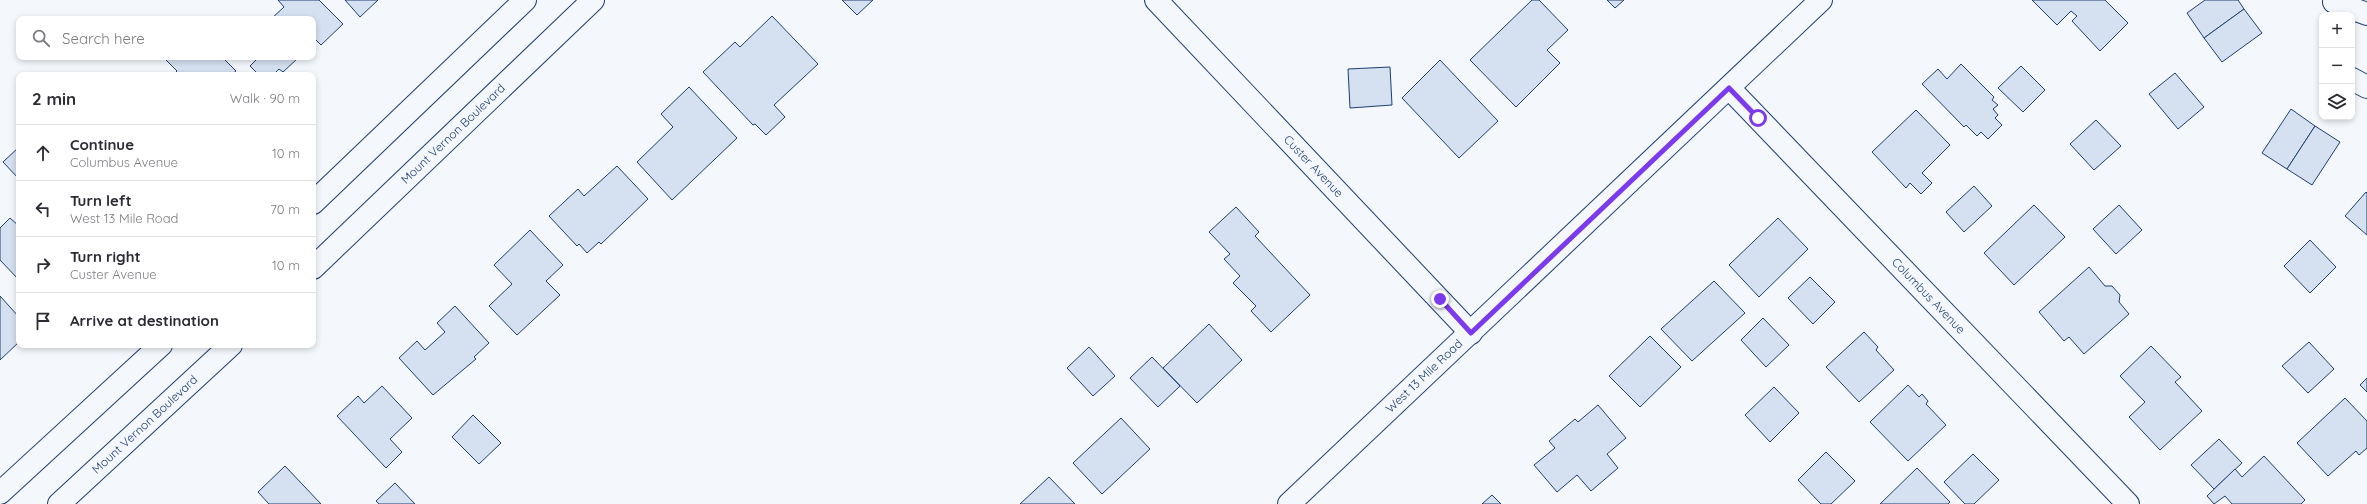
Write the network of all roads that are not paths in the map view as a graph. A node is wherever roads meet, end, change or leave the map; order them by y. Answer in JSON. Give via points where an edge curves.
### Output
{"nodes":[{"id":1,"x":525,"y":0,"type":"edge"},
{"id":2,"x":593,"y":0,"type":"edge"},
{"id":3,"x":1156,"y":0,"type":"edge"},
{"id":4,"x":1821,"y":0,"type":"edge"},
{"id":5,"x":2334,"y":6,"type":"edge"},
{"id":6,"x":2367,"y":14,"type":"edge"},
{"id":7,"x":2355,"y":81,"type":"edge"},
{"id":8,"x":2367,"y":87,"type":"edge"},
{"id":9,"x":1729,"y":88,"type":"junction"},
{"id":10,"x":316,"y":200,"type":"edge"},
{"id":11,"x":316,"y":265,"type":"edge"},
{"id":12,"x":1471,"y":333,"type":"junction"},
{"id":13,"x":158,"y":348,"type":"edge"},
{"id":14,"x":228,"y":348,"type":"edge"},
{"id":15,"x":0,"y":493,"type":"edge"},
{"id":16,"x":59,"y":504,"type":"edge"},
{"id":17,"x":1289,"y":504,"type":"edge"},
{"id":18,"x":2128,"y":504,"type":"edge"}],
"edges":[{"from":1,"to":10,"type":"street"},
{"from":2,"to":11,"type":"street","name":"Mount Vernon Boulevard"},
{"from":3,"to":12,"type":"street","name":"Custer Avenue"},
{"from":4,"to":9,"type":"street","name":"West 13 Mile Road"},
{"from":5,"to":6,"type":"street"},
{"from":7,"to":8,"type":"street"},
{"from":9,"to":12,"type":"street","name":"West 13 Mile Road"},
{"from":9,"to":18,"type":"street","name":"Columbus Avenue"},
{"from":12,"to":17,"type":"street","name":"West 13 Mile Road"},
{"from":13,"to":15,"type":"street"},
{"from":14,"to":16,"type":"street","name":"Mount Vernon Boulevard"}]}
